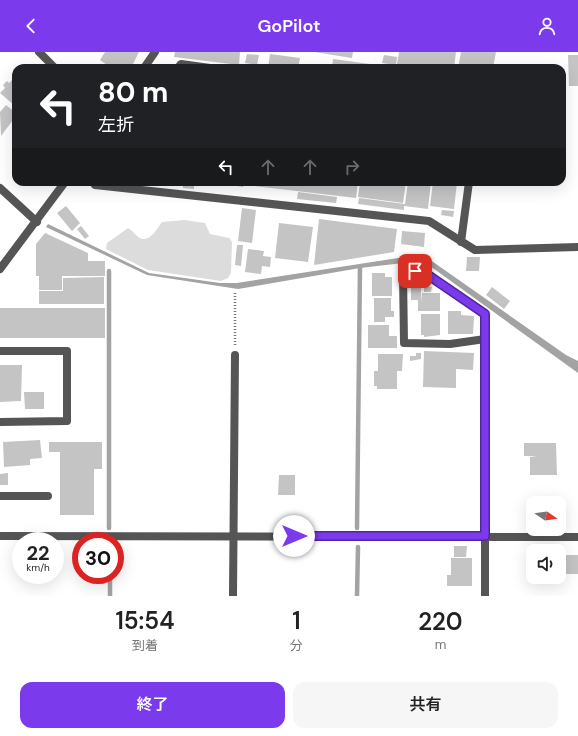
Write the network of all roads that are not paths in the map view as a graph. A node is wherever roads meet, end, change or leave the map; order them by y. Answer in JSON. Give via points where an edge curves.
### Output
{"nodes":[{"id":1,"x":39,"y":52,"type":"edge"},
{"id":2,"x":155,"y":52,"type":"edge"},
{"id":3,"x":52,"y":64,"type":"edge"},
{"id":4,"x":147,"y":64,"type":"edge"},
{"id":5,"x":62,"y":186,"type":"edge"},
{"id":6,"x":104,"y":186,"type":"edge"},
{"id":7,"x":155,"y":186,"type":"edge"},
{"id":8,"x":468,"y":186,"type":"edge"},
{"id":9,"x":0,"y":188,"type":"edge"},
{"id":10,"x":154,"y":191,"type":"junction"},
{"id":11,"x":36,"y":222,"type":"junction"},
{"id":12,"x":461,"y":242,"type":"junction"},
{"id":13,"x":578,"y":247,"type":"edge"},
{"id":14,"x":0,"y":269,"type":"edge"},
{"id":15,"x":485,"y":340,"type":"junction"},
{"id":16,"x":0,"y":351,"type":"edge"},
{"id":17,"x":235,"y":355,"type":"road end"},
{"id":18,"x":0,"y":422,"type":"edge"},
{"id":19,"x":0,"y":496,"type":"edge"},
{"id":20,"x":48,"y":496,"type":"dead end"},
{"id":21,"x":0,"y":536,"type":"edge"},
{"id":22,"x":485,"y":536,"type":"junction"},
{"id":23,"x":234,"y":537,"type":"junction"},
{"id":24,"x":578,"y":537,"type":"edge"},
{"id":25,"x":233,"y":596,"type":"edge"},
{"id":26,"x":485,"y":596,"type":"edge"}],
"edges":[{"from":1,"to":3,"type":"street"},
{"from":2,"to":4,"type":"street"},
{"from":5,"to":11,"type":"street"},
{"from":6,"to":10,"type":"street"},
{"from":7,"to":10,"type":"street"},
{"from":8,"to":12,"type":"street"},
{"from":9,"to":11,"type":"street"},
{"from":10,"to":12,"type":"street","via":[[429,221]]},
{"from":11,"to":14,"type":"street"},
{"from":12,"to":13,"type":"street","via":[[475,250]]},
{"from":15,"to":15,"type":"street","via":[[485,314],[428,275],[415,271],[403,273],[404,343],[450,344]]},
{"from":15,"to":22,"type":"street"},
{"from":16,"to":18,"type":"street","via":[[67,351],[67,421]]},
{"from":17,"to":23,"type":"street"},
{"from":19,"to":20,"type":"street"},
{"from":21,"to":23,"type":"street"},
{"from":22,"to":23,"type":"street"},
{"from":22,"to":24,"type":"street"},
{"from":22,"to":26,"type":"street"},
{"from":23,"to":25,"type":"street"}]}
